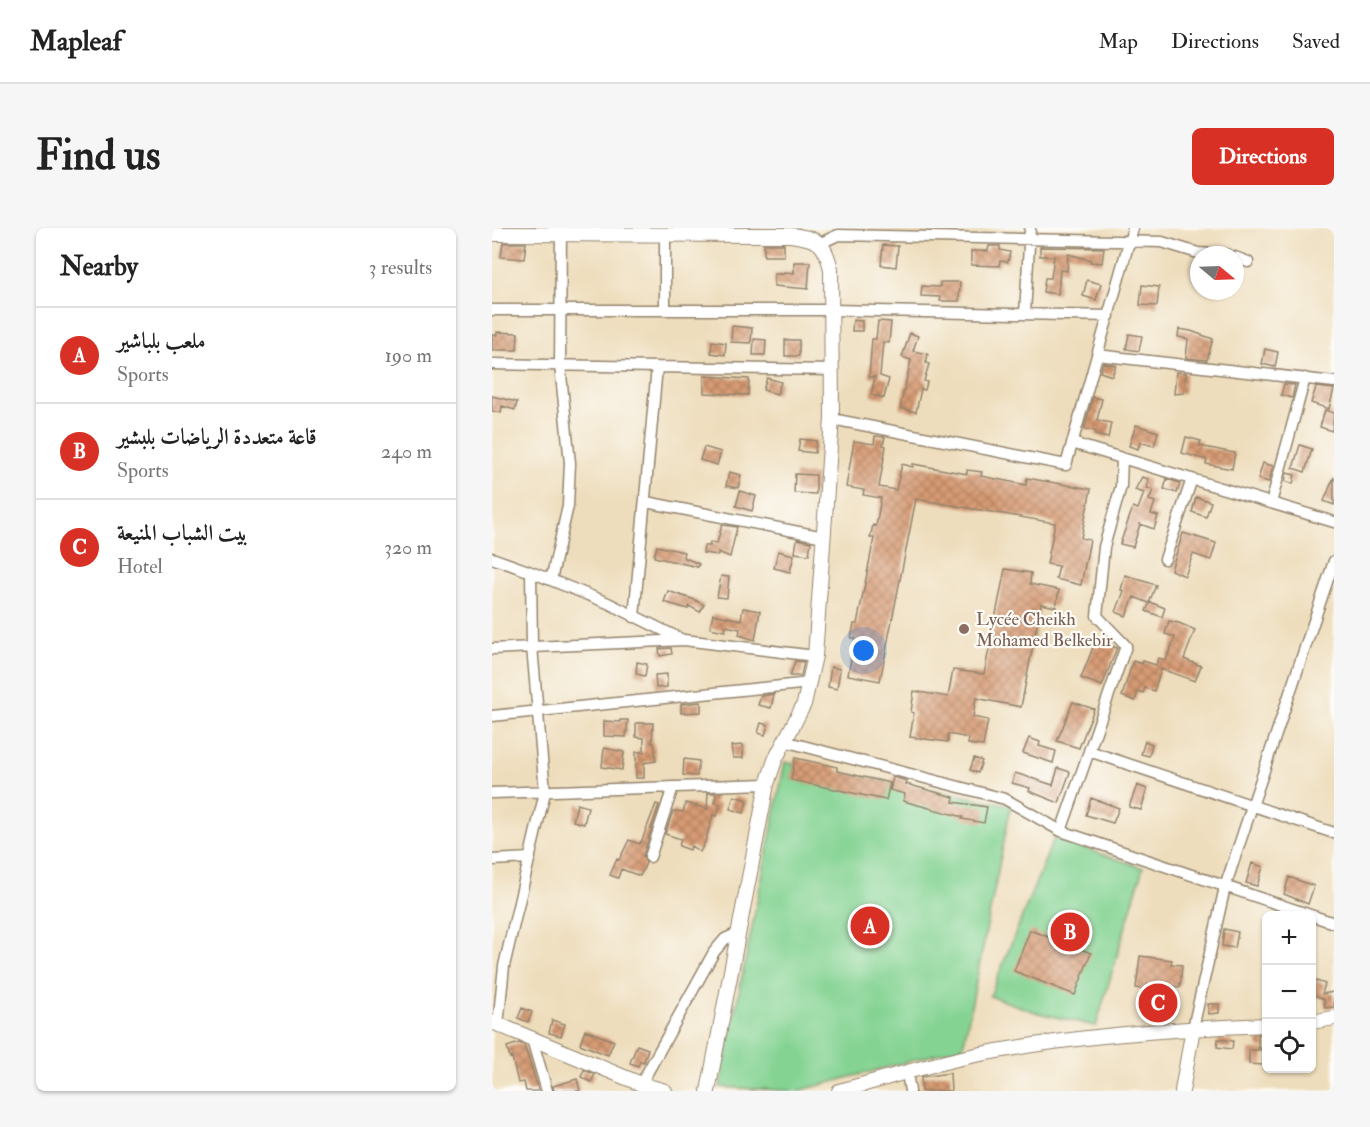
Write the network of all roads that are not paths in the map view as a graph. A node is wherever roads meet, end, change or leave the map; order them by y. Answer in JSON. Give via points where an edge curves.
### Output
{"nodes":[{"id":1,"x":1133,"y":228,"type":"edge"},
{"id":2,"x":561,"y":231,"type":"edge"},
{"id":3,"x":756,"y":231,"type":"edge"},
{"id":4,"x":838,"y":232,"type":"edge"},
{"id":5,"x":1030,"y":233,"type":"edge"},
{"id":6,"x":492,"y":234,"type":"edge"},
{"id":7,"x":665,"y":234,"type":"junction"},
{"id":8,"x":1130,"y":241,"type":"junction"},
{"id":9,"x":821,"y":243,"type":"junction"},
{"id":10,"x":1190,"y":251,"type":"edge"},
{"id":11,"x":1244,"y":260,"type":"edge"},
{"id":12,"x":1248,"y":262,"type":"dead end"},
{"id":13,"x":492,"y":310,"type":"edge"},
{"id":14,"x":560,"y":310,"type":"junction"},
{"id":15,"x":665,"y":310,"type":"junction"},
{"id":16,"x":832,"y":310,"type":"junction"},
{"id":17,"x":1025,"y":314,"type":"junction"},
{"id":18,"x":1109,"y":316,"type":"junction"},
{"id":19,"x":1097,"y":355,"type":"junction"},
{"id":20,"x":492,"y":364,"type":"edge"},
{"id":21,"x":560,"y":365,"type":"junction"},
{"id":22,"x":657,"y":367,"type":"junction"},
{"id":23,"x":833,"y":370,"type":"junction"},
{"id":24,"x":1305,"y":378,"type":"junction"},
{"id":25,"x":1334,"y":381,"type":"edge"},
{"id":26,"x":832,"y":419,"type":"junction"},
{"id":27,"x":1072,"y":443,"type":"junction"},
{"id":28,"x":1122,"y":458,"type":"junction"},
{"id":29,"x":1192,"y":479,"type":"junction"},
{"id":30,"x":646,"y":502,"type":"junction"},
{"id":31,"x":1271,"y":503,"type":"junction"},
{"id":32,"x":1334,"y":522,"type":"edge"},
{"id":33,"x":824,"y":537,"type":"junction"},
{"id":34,"x":492,"y":558,"type":"edge"},
{"id":35,"x":1165,"y":559,"type":"dead end"},
{"id":36,"x":1334,"y":561,"type":"edge"},
{"id":37,"x":531,"y":572,"type":"junction"},
{"id":38,"x":551,"y":580,"type":"junction"},
{"id":39,"x":634,"y":617,"type":"junction"},
{"id":40,"x":684,"y":640,"type":"junction"},
{"id":41,"x":532,"y":647,"type":"junction"},
{"id":42,"x":492,"y":649,"type":"edge"},
{"id":43,"x":815,"y":656,"type":"junction"},
{"id":44,"x":810,"y":683,"type":"junction"},
{"id":45,"x":538,"y":711,"type":"junction"},
{"id":46,"x":492,"y":716,"type":"edge"},
{"id":47,"x":784,"y":741,"type":"junction"},
{"id":48,"x":1089,"y":751,"type":"junction"},
{"id":49,"x":767,"y":784,"type":"junction"},
{"id":50,"x":673,"y":787,"type":"junction"},
{"id":51,"x":545,"y":792,"type":"junction"},
{"id":52,"x":492,"y":793,"type":"edge"},
{"id":53,"x":1252,"y":806,"type":"junction"},
{"id":54,"x":1061,"y":831,"type":"junction"},
{"id":55,"x":1334,"y":833,"type":"edge"},
{"id":56,"x":650,"y":857,"type":"dead end"},
{"id":57,"x":530,"y":858,"type":"junction"},
{"id":58,"x":492,"y":860,"type":"edge"},
{"id":59,"x":1225,"y":887,"type":"junction"},
{"id":60,"x":1334,"y":923,"type":"edge"},
{"id":61,"x":738,"y":933,"type":"junction"},
{"id":62,"x":504,"y":966,"type":"junction"},
{"id":63,"x":492,"y":967,"type":"edge"},
{"id":64,"x":1334,"y":1018,"type":"edge"},
{"id":65,"x":1316,"y":1021,"type":"edge"},
{"id":66,"x":495,"y":1023,"type":"edge"},
{"id":67,"x":1262,"y":1024,"type":"edge"},
{"id":68,"x":1193,"y":1028,"type":"junction"},
{"id":69,"x":532,"y":1039,"type":"junction"},
{"id":70,"x":907,"y":1073,"type":"junction"},
{"id":71,"x":641,"y":1084,"type":"junction"},
{"id":72,"x":547,"y":1091,"type":"edge"},
{"id":73,"x":665,"y":1091,"type":"edge"},
{"id":74,"x":708,"y":1091,"type":"edge"},
{"id":75,"x":838,"y":1091,"type":"edge"},
{"id":76,"x":910,"y":1091,"type":"edge"},
{"id":77,"x":1182,"y":1091,"type":"edge"}],
"edges":[{"from":1,"to":8,"type":"street"},
{"from":2,"to":6,"type":"street"},
{"from":2,"to":7,"type":"street"},
{"from":2,"to":14,"type":"street"},
{"from":3,"to":7,"type":"street"},
{"from":3,"to":9,"type":"street","via":[[811,238]]},
{"from":4,"to":5,"type":"street"},
{"from":4,"to":9,"type":"street"},
{"from":5,"to":8,"type":"street"},
{"from":5,"to":17,"type":"street"},
{"from":7,"to":15,"type":"street"},
{"from":8,"to":10,"type":"street","via":[[1167,243]]},
{"from":8,"to":18,"type":"street"},
{"from":9,"to":16,"type":"street","via":[[831,269]]},
{"from":11,"to":12,"type":"street"},
{"from":13,"to":14,"type":"street"},
{"from":14,"to":15,"type":"street"},
{"from":14,"to":21,"type":"street"},
{"from":15,"to":16,"type":"street"},
{"from":16,"to":17,"type":"street"},
{"from":16,"to":23,"type":"street"},
{"from":17,"to":18,"type":"street"},
{"from":18,"to":19,"type":"street"},
{"from":19,"to":24,"type":"street"},
{"from":19,"to":27,"type":"street"},
{"from":20,"to":21,"type":"street"},
{"from":21,"to":22,"type":"street"},
{"from":21,"to":38,"type":"street","via":[[570,463],[568,506]]},
{"from":22,"to":23,"type":"street"},
{"from":22,"to":30,"type":"street"},
{"from":23,"to":26,"type":"street"},
{"from":24,"to":25,"type":"street"},
{"from":24,"to":31,"type":"street"},
{"from":26,"to":27,"type":"street","via":[[1066,465]]},
{"from":26,"to":33,"type":"street"},
{"from":27,"to":28,"type":"street"},
{"from":28,"to":29,"type":"street"},
{"from":28,"to":48,"type":"street","via":[[1121,486],[1104,547],[1097,616],[1126,646]]},
{"from":29,"to":31,"type":"street"},
{"from":29,"to":35,"type":"street"},
{"from":30,"to":33,"type":"street"},
{"from":30,"to":39,"type":"street"},
{"from":31,"to":32,"type":"street"},
{"from":33,"to":43,"type":"street"},
{"from":34,"to":37,"type":"street"},
{"from":36,"to":53,"type":"street"},
{"from":37,"to":38,"type":"street"},
{"from":37,"to":41,"type":"street"},
{"from":38,"to":39,"type":"street"},
{"from":39,"to":40,"type":"street"},
{"from":40,"to":41,"type":"street"},
{"from":40,"to":43,"type":"street"},
{"from":41,"to":42,"type":"street"},
{"from":41,"to":45,"type":"street"},
{"from":43,"to":44,"type":"street"},
{"from":44,"to":45,"type":"street"},
{"from":44,"to":47,"type":"street","via":[[798,718]]},
{"from":45,"to":46,"type":"street"},
{"from":45,"to":51,"type":"street"},
{"from":47,"to":49,"type":"street"},
{"from":47,"to":54,"type":"street","via":[[1005,799]]},
{"from":48,"to":53,"type":"street"},
{"from":48,"to":54,"type":"street"},
{"from":49,"to":50,"type":"street"},
{"from":49,"to":61,"type":"street"},
{"from":50,"to":51,"type":"street"},
{"from":50,"to":56,"type":"street"},
{"from":51,"to":52,"type":"street"},
{"from":51,"to":57,"type":"street"},
{"from":53,"to":55,"type":"street"},
{"from":53,"to":59,"type":"street"},
{"from":54,"to":59,"type":"street"},
{"from":57,"to":58,"type":"street"},
{"from":57,"to":62,"type":"street"},
{"from":59,"to":60,"type":"street"},
{"from":59,"to":68,"type":"street"},
{"from":61,"to":71,"type":"street","via":[[725,939],[714,952]]},
{"from":61,"to":74,"type":"street"},
{"from":62,"to":63,"type":"street"},
{"from":62,"to":66,"type":"street"},
{"from":64,"to":65,"type":"street"},
{"from":66,"to":69,"type":"street"},
{"from":67,"to":68,"type":"street"},
{"from":68,"to":70,"type":"street","via":[[1037,1044]]},
{"from":68,"to":77,"type":"street"},
{"from":69,"to":71,"type":"street"},
{"from":69,"to":72,"type":"street"},
{"from":70,"to":75,"type":"street"},
{"from":70,"to":76,"type":"street"},
{"from":71,"to":73,"type":"street"}]}
